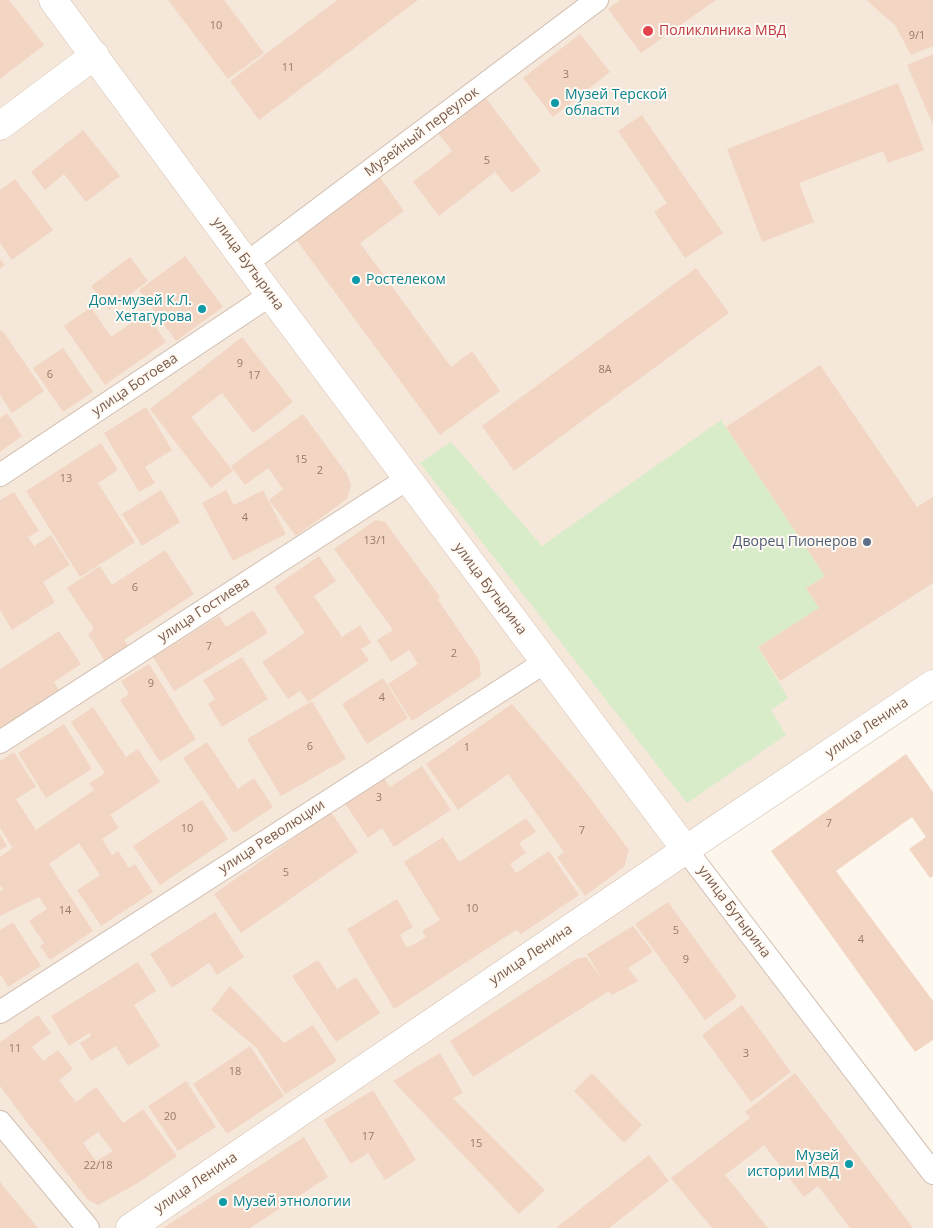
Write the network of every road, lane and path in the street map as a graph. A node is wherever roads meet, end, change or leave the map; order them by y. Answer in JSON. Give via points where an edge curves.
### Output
{"nodes":[{"id":1,"x":53,"y":0,"type":"edge"},
{"id":2,"x":597,"y":0,"type":"edge"},
{"id":3,"x":95,"y":54,"type":"junction"},
{"id":4,"x":0,"y":126,"type":"edge"},
{"id":5,"x":247,"y":263,"type":"junction"},
{"id":6,"x":270,"y":295,"type":"junction"},
{"id":7,"x":0,"y":474,"type":"edge"},
{"id":8,"x":408,"y":478,"type":"junction"},
{"id":9,"x":545,"y":662,"type":"junction"},
{"id":10,"x":933,"y":684,"type":"edge"},
{"id":11,"x":0,"y":742,"type":"edge"},
{"id":12,"x":686,"y":850,"type":"junction"},
{"id":13,"x":0,"y":1012,"type":"edge"},
{"id":14,"x":0,"y":1122,"type":"edge"},
{"id":15,"x":933,"y":1173,"type":"edge"},
{"id":16,"x":88,"y":1228,"type":"edge"},
{"id":17,"x":130,"y":1228,"type":"edge"}],
"edges":[{"from":1,"to":3,"type":"main road","name":"улица Бутырина"},
{"from":2,"to":5,"type":"street","name":"Музейный переулок"},
{"from":3,"to":4,"type":"main road"},
{"from":3,"to":5,"type":"main road","name":"улица Бутырина"},
{"from":5,"to":6,"type":"main road","name":"улица Бутырина"},
{"from":6,"to":7,"type":"street","name":"улица Ботоева"},
{"from":6,"to":8,"type":"main road","name":"улица Бутырина"},
{"from":8,"to":9,"type":"main road","name":"улица Бутырина"},
{"from":8,"to":11,"type":"street","name":"улица Гостиева"},
{"from":9,"to":12,"type":"main road","name":"улица Бутырина"},
{"from":9,"to":13,"type":"street","name":"улица Революции"},
{"from":10,"to":12,"type":"main road","name":"улица Ленина"},
{"from":12,"to":15,"type":"street","name":"улица Бутырина"},
{"from":12,"to":17,"type":"main road","name":"улица Ленина"},
{"from":14,"to":16,"type":"street"}]}
